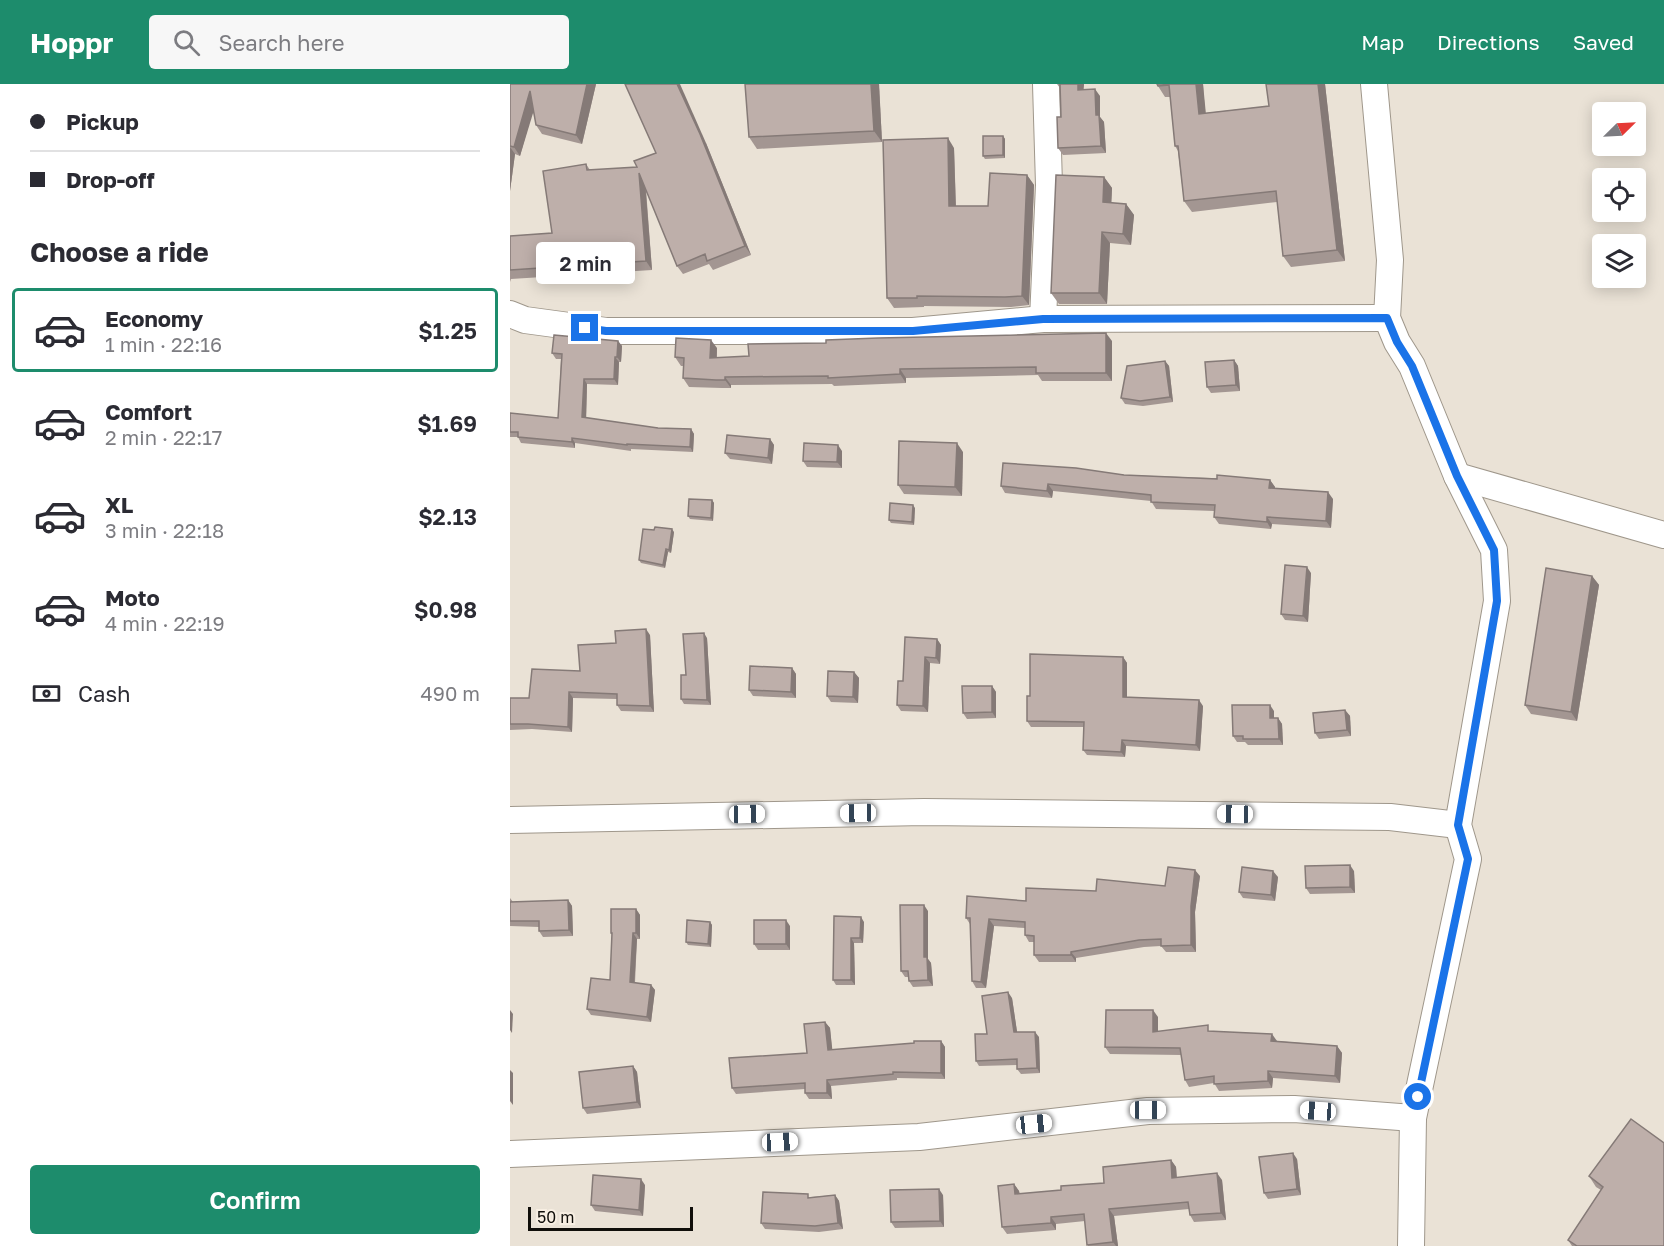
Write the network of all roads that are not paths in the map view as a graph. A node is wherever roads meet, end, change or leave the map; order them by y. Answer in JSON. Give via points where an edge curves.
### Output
{"nodes":[{"id":1,"x":1046,"y":84,"type":"edge"},
{"id":2,"x":1374,"y":84,"type":"edge"},
{"id":3,"x":510,"y":314,"type":"edge"},
{"id":4,"x":1387,"y":318,"type":"junction"},
{"id":5,"x":1043,"y":319,"type":"junction"},
{"id":6,"x":1457,"y":476,"type":"junction"},
{"id":7,"x":1664,"y":535,"type":"edge"},
{"id":8,"x":510,"y":820,"type":"edge"},
{"id":9,"x":1458,"y":825,"type":"junction"},
{"id":10,"x":1413,"y":1118,"type":"junction"},
{"id":11,"x":510,"y":1154,"type":"edge"},
{"id":12,"x":1411,"y":1246,"type":"edge"}],
"edges":[{"from":1,"to":5,"type":"street","via":[[1049,186]]},
{"from":2,"to":4,"type":"street","via":[[1390,260]]},
{"from":3,"to":5,"type":"street","via":[[525,320],[606,331],[913,331]]},
{"from":4,"to":5,"type":"street"},
{"from":4,"to":6,"type":"street","via":[[1412,366]]},
{"from":6,"to":7,"type":"street"},
{"from":6,"to":9,"type":"street","via":[[1494,550],[1497,601]]},
{"from":8,"to":9,"type":"street","via":[[936,812],[1379,817]]},
{"from":9,"to":10,"type":"street","via":[[1468,859]]},
{"from":10,"to":11,"type":"street","via":[[1294,1109],[1148,1110],[919,1137]]},
{"from":10,"to":12,"type":"street"}]}
